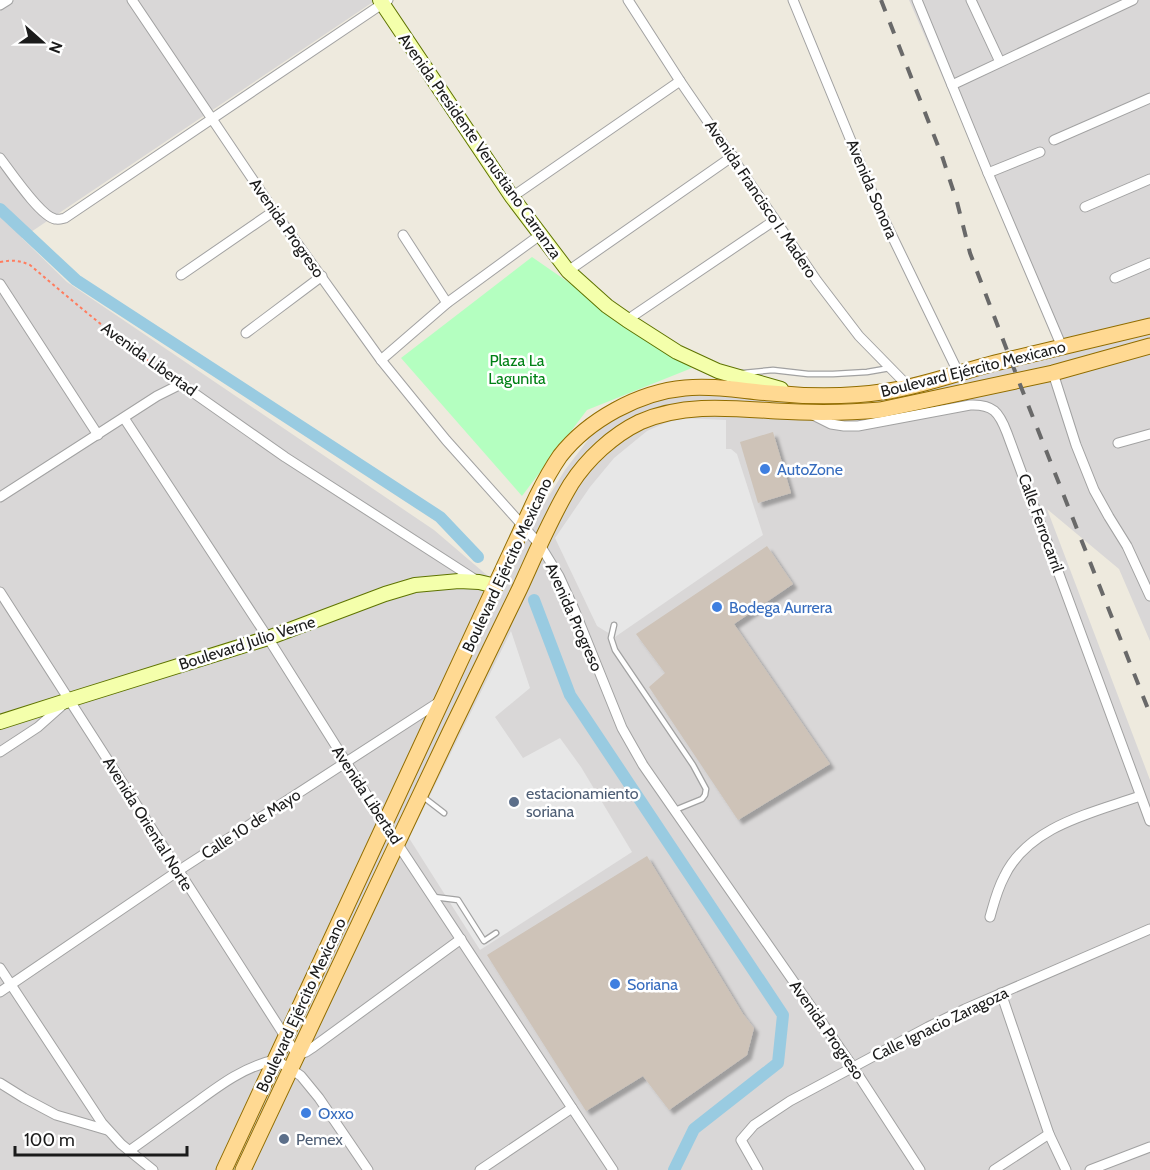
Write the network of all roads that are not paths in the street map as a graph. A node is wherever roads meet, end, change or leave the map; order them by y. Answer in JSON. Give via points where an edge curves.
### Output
{"nodes":[{"id":1,"x":8,"y":0,"type":"edge"},
{"id":2,"x":132,"y":0,"type":"edge"},
{"id":3,"x":628,"y":0,"type":"edge"},
{"id":4,"x":793,"y":0,"type":"edge"},
{"id":5,"x":917,"y":0,"type":"edge"},
{"id":6,"x":971,"y":0,"type":"edge"},
{"id":7,"x":1133,"y":0,"type":"edge"},
{"id":8,"x":384,"y":1,"type":"edge"},
{"id":9,"x":0,"y":6,"type":"edge"},
{"id":10,"x":1000,"y":62,"type":"junction"},
{"id":11,"x":680,"y":81,"type":"junction"},
{"id":12,"x":952,"y":85,"type":"junction"},
{"id":13,"x":1150,"y":98,"type":"edge"},
{"id":14,"x":212,"y":118,"type":"junction"},
{"id":15,"x":1054,"y":140,"type":"dead end"},
{"id":16,"x":1040,"y":152,"type":"dead end"},
{"id":17,"x":733,"y":156,"type":"junction"},
{"id":18,"x":0,"y":158,"type":"edge"},
{"id":19,"x":988,"y":173,"type":"junction"},
{"id":20,"x":1150,"y":179,"type":"edge"},
{"id":21,"x":512,"y":198,"type":"junction"},
{"id":22,"x":1085,"y":207,"type":"dead end"},
{"id":23,"x":274,"y":211,"type":"junction"},
{"id":24,"x":775,"y":220,"type":"junction"},
{"id":25,"x":403,"y":235,"type":"dead end"},
{"id":26,"x":540,"y":235,"type":"junction"},
{"id":27,"x":1150,"y":263,"type":"edge"},
{"id":28,"x":568,"y":271,"type":"junction"},
{"id":29,"x":181,"y":275,"type":"dead end"},
{"id":30,"x":322,"y":276,"type":"junction"},
{"id":31,"x":1115,"y":278,"type":"dead end"},
{"id":32,"x":0,"y":284,"type":"edge"},
{"id":33,"x":447,"y":303,"type":"junction"},
{"id":34,"x":627,"y":320,"type":"junction"},
{"id":35,"x":1150,"y":326,"type":"edge"},
{"id":36,"x":246,"y":333,"type":"dead end"},
{"id":37,"x":1150,"y":346,"type":"edge"},
{"id":38,"x":1062,"y":347,"type":"junction"},
{"id":39,"x":381,"y":360,"type":"junction"},
{"id":40,"x":890,"y":368,"type":"junction"},
{"id":41,"x":1053,"y":373,"type":"junction"},
{"id":42,"x":960,"y":374,"type":"junction"},
{"id":43,"x":730,"y":375,"type":"junction"},
{"id":44,"x":909,"y":387,"type":"junction"},
{"id":45,"x":810,"y":396,"type":"junction"},
{"id":46,"x":807,"y":412,"type":"junction"},
{"id":47,"x":124,"y":418,"type":"junction"},
{"id":48,"x":1150,"y":434,"type":"edge"},
{"id":49,"x":98,"y":435,"type":"junction"},
{"id":50,"x":1118,"y":443,"type":"dead end"},
{"id":51,"x":0,"y":497,"type":"edge"},
{"id":52,"x":519,"y":532,"type":"junction"},
{"id":53,"x":538,"y":550,"type":"junction"},
{"id":54,"x":479,"y":582,"type":"junction"},
{"id":55,"x":497,"y":583,"type":"junction"},
{"id":56,"x":0,"y":592,"type":"edge"},
{"id":57,"x":1150,"y":596,"type":"edge"},
{"id":58,"x":614,"y":625,"type":"dead end"},
{"id":59,"x":268,"y":638,"type":"junction"},
{"id":60,"x":444,"y":699,"type":"junction"},
{"id":61,"x":69,"y":700,"type":"junction"},
{"id":62,"x":0,"y":723,"type":"edge"},
{"id":63,"x":0,"y":752,"type":"edge"},
{"id":64,"x":346,"y":763,"type":"junction"},
{"id":65,"x":420,"y":794,"type":"junction"},
{"id":66,"x":1140,"y":796,"type":"junction"},
{"id":67,"x":675,"y":810,"type":"junction"},
{"id":68,"x":444,"y":813,"type":"dead end"},
{"id":69,"x":1150,"y":820,"type":"edge"},
{"id":70,"x":386,"y":824,"type":"junction"},
{"id":71,"x":397,"y":843,"type":"junction"},
{"id":72,"x":178,"y":872,"type":"junction"},
{"id":73,"x":433,"y":897,"type":"junction"},
{"id":74,"x":990,"y":917,"type":"dead end"},
{"id":75,"x":1150,"y":929,"type":"edge"},
{"id":76,"x":496,"y":933,"type":"dead end"},
{"id":77,"x":461,"y":939,"type":"junction"},
{"id":78,"x":0,"y":968,"type":"edge"},
{"id":79,"x":11,"y":985,"type":"junction"},
{"id":80,"x":0,"y":992,"type":"edge"},
{"id":81,"x":1001,"y":993,"type":"junction"},
{"id":82,"x":285,"y":1038,"type":"junction"},
{"id":83,"x":275,"y":1060,"type":"junction"},
{"id":84,"x":294,"y":1062,"type":"junction"},
{"id":85,"x":853,"y":1067,"type":"junction"},
{"id":86,"x":0,"y":1083,"type":"edge"},
{"id":87,"x":572,"y":1108,"type":"junction"},
{"id":88,"x":107,"y":1130,"type":"junction"},
{"id":89,"x":1049,"y":1134,"type":"junction"},
{"id":90,"x":1150,"y":1146,"type":"edge"},
{"id":91,"x":129,"y":1152,"type":"junction"},
{"id":92,"x":153,"y":1170,"type":"edge"},
{"id":93,"x":224,"y":1170,"type":"edge"},
{"id":94,"x":243,"y":1170,"type":"edge"},
{"id":95,"x":368,"y":1170,"type":"edge"},
{"id":96,"x":480,"y":1170,"type":"edge"},
{"id":97,"x":613,"y":1170,"type":"edge"},
{"id":98,"x":758,"y":1170,"type":"edge"},
{"id":99,"x":920,"y":1170,"type":"edge"},
{"id":100,"x":994,"y":1170,"type":"edge"},
{"id":101,"x":1066,"y":1170,"type":"edge"},
{"id":102,"x":1090,"y":1170,"type":"edge"}],
"edges":[{"from":1,"to":9,"type":"street"},
{"from":2,"to":14,"type":"street","name":"Avenida Progreso"},
{"from":3,"to":11,"type":"street","name":"Avenida Francisco I. Madero"},
{"from":4,"to":42,"type":"street","name":"Avenida Sonora","via":[[879,209]]},
{"from":5,"to":12,"type":"street"},
{"from":6,"to":10,"type":"street"},
{"from":7,"to":10,"type":"street"},
{"from":8,"to":14,"type":"street"},
{"from":8,"to":21,"type":"main road","name":"Avenida Presidente Venustiano Carranza"},
{"from":10,"to":12,"type":"street"},
{"from":11,"to":17,"type":"street","name":"Avenida Francisco I. Madero"},
{"from":11,"to":21,"type":"street"},
{"from":12,"to":19,"type":"street"},
{"from":13,"to":15,"type":"street"},
{"from":14,"to":18,"type":"street","via":[[65,218],[55,219],[45,213]]},
{"from":14,"to":23,"type":"street","name":"Avenida Progreso"},
{"from":16,"to":19,"type":"street"},
{"from":17,"to":24,"type":"street","name":"Avenida Francisco I. Madero"},
{"from":17,"to":28,"type":"street"},
{"from":19,"to":38,"type":"street"},
{"from":20,"to":22,"type":"street"},
{"from":21,"to":26,"type":"main road","name":"Avenida Presidente Venustiano Carranza"},
{"from":23,"to":29,"type":"street"},
{"from":23,"to":30,"type":"street","name":"Avenida Progreso"},
{"from":24,"to":34,"type":"street"},
{"from":24,"to":40,"type":"street","name":"Avenida Francisco I. Madero","via":[[859,336]]},
{"from":25,"to":33,"type":"street"},
{"from":26,"to":28,"type":"main road","name":"Avenida Presidente Venustiano Carranza"},
{"from":26,"to":33,"type":"street"},
{"from":27,"to":31,"type":"street"},
{"from":28,"to":34,"type":"main road","name":"Avenida Presidente Venustiano Carranza"},
{"from":30,"to":36,"type":"street"},
{"from":30,"to":39,"type":"street","name":"Avenida Progreso"},
{"from":32,"to":49,"type":"street"},
{"from":33,"to":39,"type":"street"},
{"from":34,"to":43,"type":"main road","name":"Avenida Presidente Venustiano Carranza","via":[[677,352]]},
{"from":35,"to":38,"type":"main road","name":"Boulevard Ejército Mexicano"},
{"from":37,"to":41,"type":"main road","name":"Boulevard Ejército Mexicano"},
{"from":38,"to":42,"type":"main road","name":"Boulevard Ejército Mexicano"},
{"from":39,"to":52,"type":"street","name":"Avenida Progreso"},
{"from":40,"to":43,"type":"lane","via":[[855,373],[773,370]]},
{"from":40,"to":44,"type":"street","name":"Avenida Francisco I. Madero"},
{"from":41,"to":46,"type":"main road","name":"Boulevard Ejército Mexicano","via":[[880,410]]},
{"from":41,"to":57,"type":"street","via":[[1094,490]]},
{"from":42,"to":44,"type":"main road","name":"Boulevard Ejército Mexicano"},
{"from":43,"to":45,"type":"main road","name":"Avenida Presidente Venustiano Carranza"},
{"from":44,"to":45,"type":"main road","name":"Boulevard Ejército Mexicano"},
{"from":45,"to":52,"type":"main road","name":"Boulevard Ejército Mexicano","via":[[684,388],[622,407],[588,427],[561,456]]},
{"from":46,"to":53,"type":"main road","name":"Boulevard Ejército Mexicano","via":[[708,407],[640,422],[605,445],[586,464]]},
{"from":46,"to":66,"type":"street","name":"Calle Ferrocarril","via":[[844,426],[970,405],[997,412]]},
{"from":47,"to":49,"type":"street"},
{"from":47,"to":54,"type":"street","name":"Avenida Libertad","via":[[181,384],[285,458]]},
{"from":47,"to":59,"type":"street","name":"Avenida Libertad"},
{"from":48,"to":50,"type":"street"},
{"from":49,"to":51,"type":"street"},
{"from":52,"to":53,"type":"street","name":"Avenida Progreso"},
{"from":52,"to":55,"type":"main road","name":"Boulevard Ejército Mexicano"},
{"from":53,"to":65,"type":"main road","name":"Boulevard Ejército Mexicano"},
{"from":53,"to":67,"type":"street","name":"Avenida Progreso","via":[[559,576],[622,728]]},
{"from":54,"to":55,"type":"main road","name":"Boulevard Julio Verne"},
{"from":54,"to":59,"type":"main road","name":"Boulevard Julio Verne","via":[[415,585]]},
{"from":55,"to":60,"type":"main road","name":"Boulevard Ejército Mexicano"},
{"from":56,"to":61,"type":"street","name":"Avenida Oriental Norte"},
{"from":58,"to":67,"type":"lane","via":[[611,638],[615,650],[706,789],[702,799]]},
{"from":59,"to":61,"type":"main road","name":"Boulevard Julio Verne"},
{"from":59,"to":64,"type":"street","name":"Avenida Libertad"},
{"from":60,"to":64,"type":"street","name":"Calle 10 de Mayo"},
{"from":60,"to":70,"type":"main road","name":"Boulevard Ejército Mexicano"},
{"from":61,"to":62,"type":"main road","name":"Boulevard Julio Verne"},
{"from":61,"to":63,"type":"street"},
{"from":61,"to":72,"type":"street","name":"Avenida Oriental Norte"},
{"from":64,"to":70,"type":"street","name":"Avenida Libertad"},
{"from":64,"to":72,"type":"street","name":"Calle 10 de Mayo"},
{"from":65,"to":68,"type":"lane"},
{"from":65,"to":71,"type":"main road","name":"Boulevard Ejército Mexicano"},
{"from":66,"to":69,"type":"street","name":"Calle Ferrocarril"},
{"from":66,"to":74,"type":"street","via":[[1054,828],[1035,840],[1005,875]]},
{"from":67,"to":85,"type":"street","name":"Avenida Progreso"},
{"from":70,"to":71,"type":"street","name":"Avenida Libertad"},
{"from":70,"to":82,"type":"main road","name":"Boulevard Ejército Mexicano"},
{"from":71,"to":73,"type":"street","name":"Avenida Libertad"},
{"from":71,"to":84,"type":"main road","name":"Boulevard Ejército Mexicano"},
{"from":72,"to":79,"type":"street","name":"Calle 10 de Mayo"},
{"from":72,"to":82,"type":"street","name":"Avenida Oriental Norte"},
{"from":73,"to":76,"type":"lane","via":[[458,900],[484,941]]},
{"from":73,"to":77,"type":"street","name":"Avenida Libertad"},
{"from":75,"to":81,"type":"street","name":"Calle Ignacio Zaragoza"},
{"from":77,"to":84,"type":"street"},
{"from":77,"to":87,"type":"street","name":"Avenida Libertad"},
{"from":78,"to":79,"type":"street"},
{"from":79,"to":80,"type":"street","name":"Calle 10 de Mayo"},
{"from":79,"to":88,"type":"street"},
{"from":81,"to":85,"type":"street","name":"Calle Ignacio Zaragoza"},
{"from":81,"to":89,"type":"street"},
{"from":82,"to":83,"type":"main road","name":"Boulevard Ejército Mexicano"},
{"from":82,"to":84,"type":"street","name":"Avenida Oriental Norte"},
{"from":83,"to":84,"type":"street"},
{"from":83,"to":91,"type":"street","via":[[238,1074]]},
{"from":83,"to":93,"type":"main road","name":"Boulevard Ejército Mexicano"},
{"from":84,"to":94,"type":"main road","name":"Boulevard Ejército Mexicano"},
{"from":84,"to":95,"type":"street","name":"Avenida Oriental Norte"},
{"from":85,"to":98,"type":"street","name":"Calle Ignacio Zaragoza","via":[[754,1125],[741,1140]]},
{"from":85,"to":99,"type":"street","name":"Avenida Progreso"},
{"from":86,"to":88,"type":"street","via":[[56,1115]]},
{"from":87,"to":96,"type":"street"},
{"from":87,"to":97,"type":"street","name":"Avenida Libertad"},
{"from":88,"to":91,"type":"street"},
{"from":89,"to":100,"type":"street"},
{"from":89,"to":101,"type":"street"},
{"from":90,"to":102,"type":"street"},
{"from":91,"to":92,"type":"street"}]}
